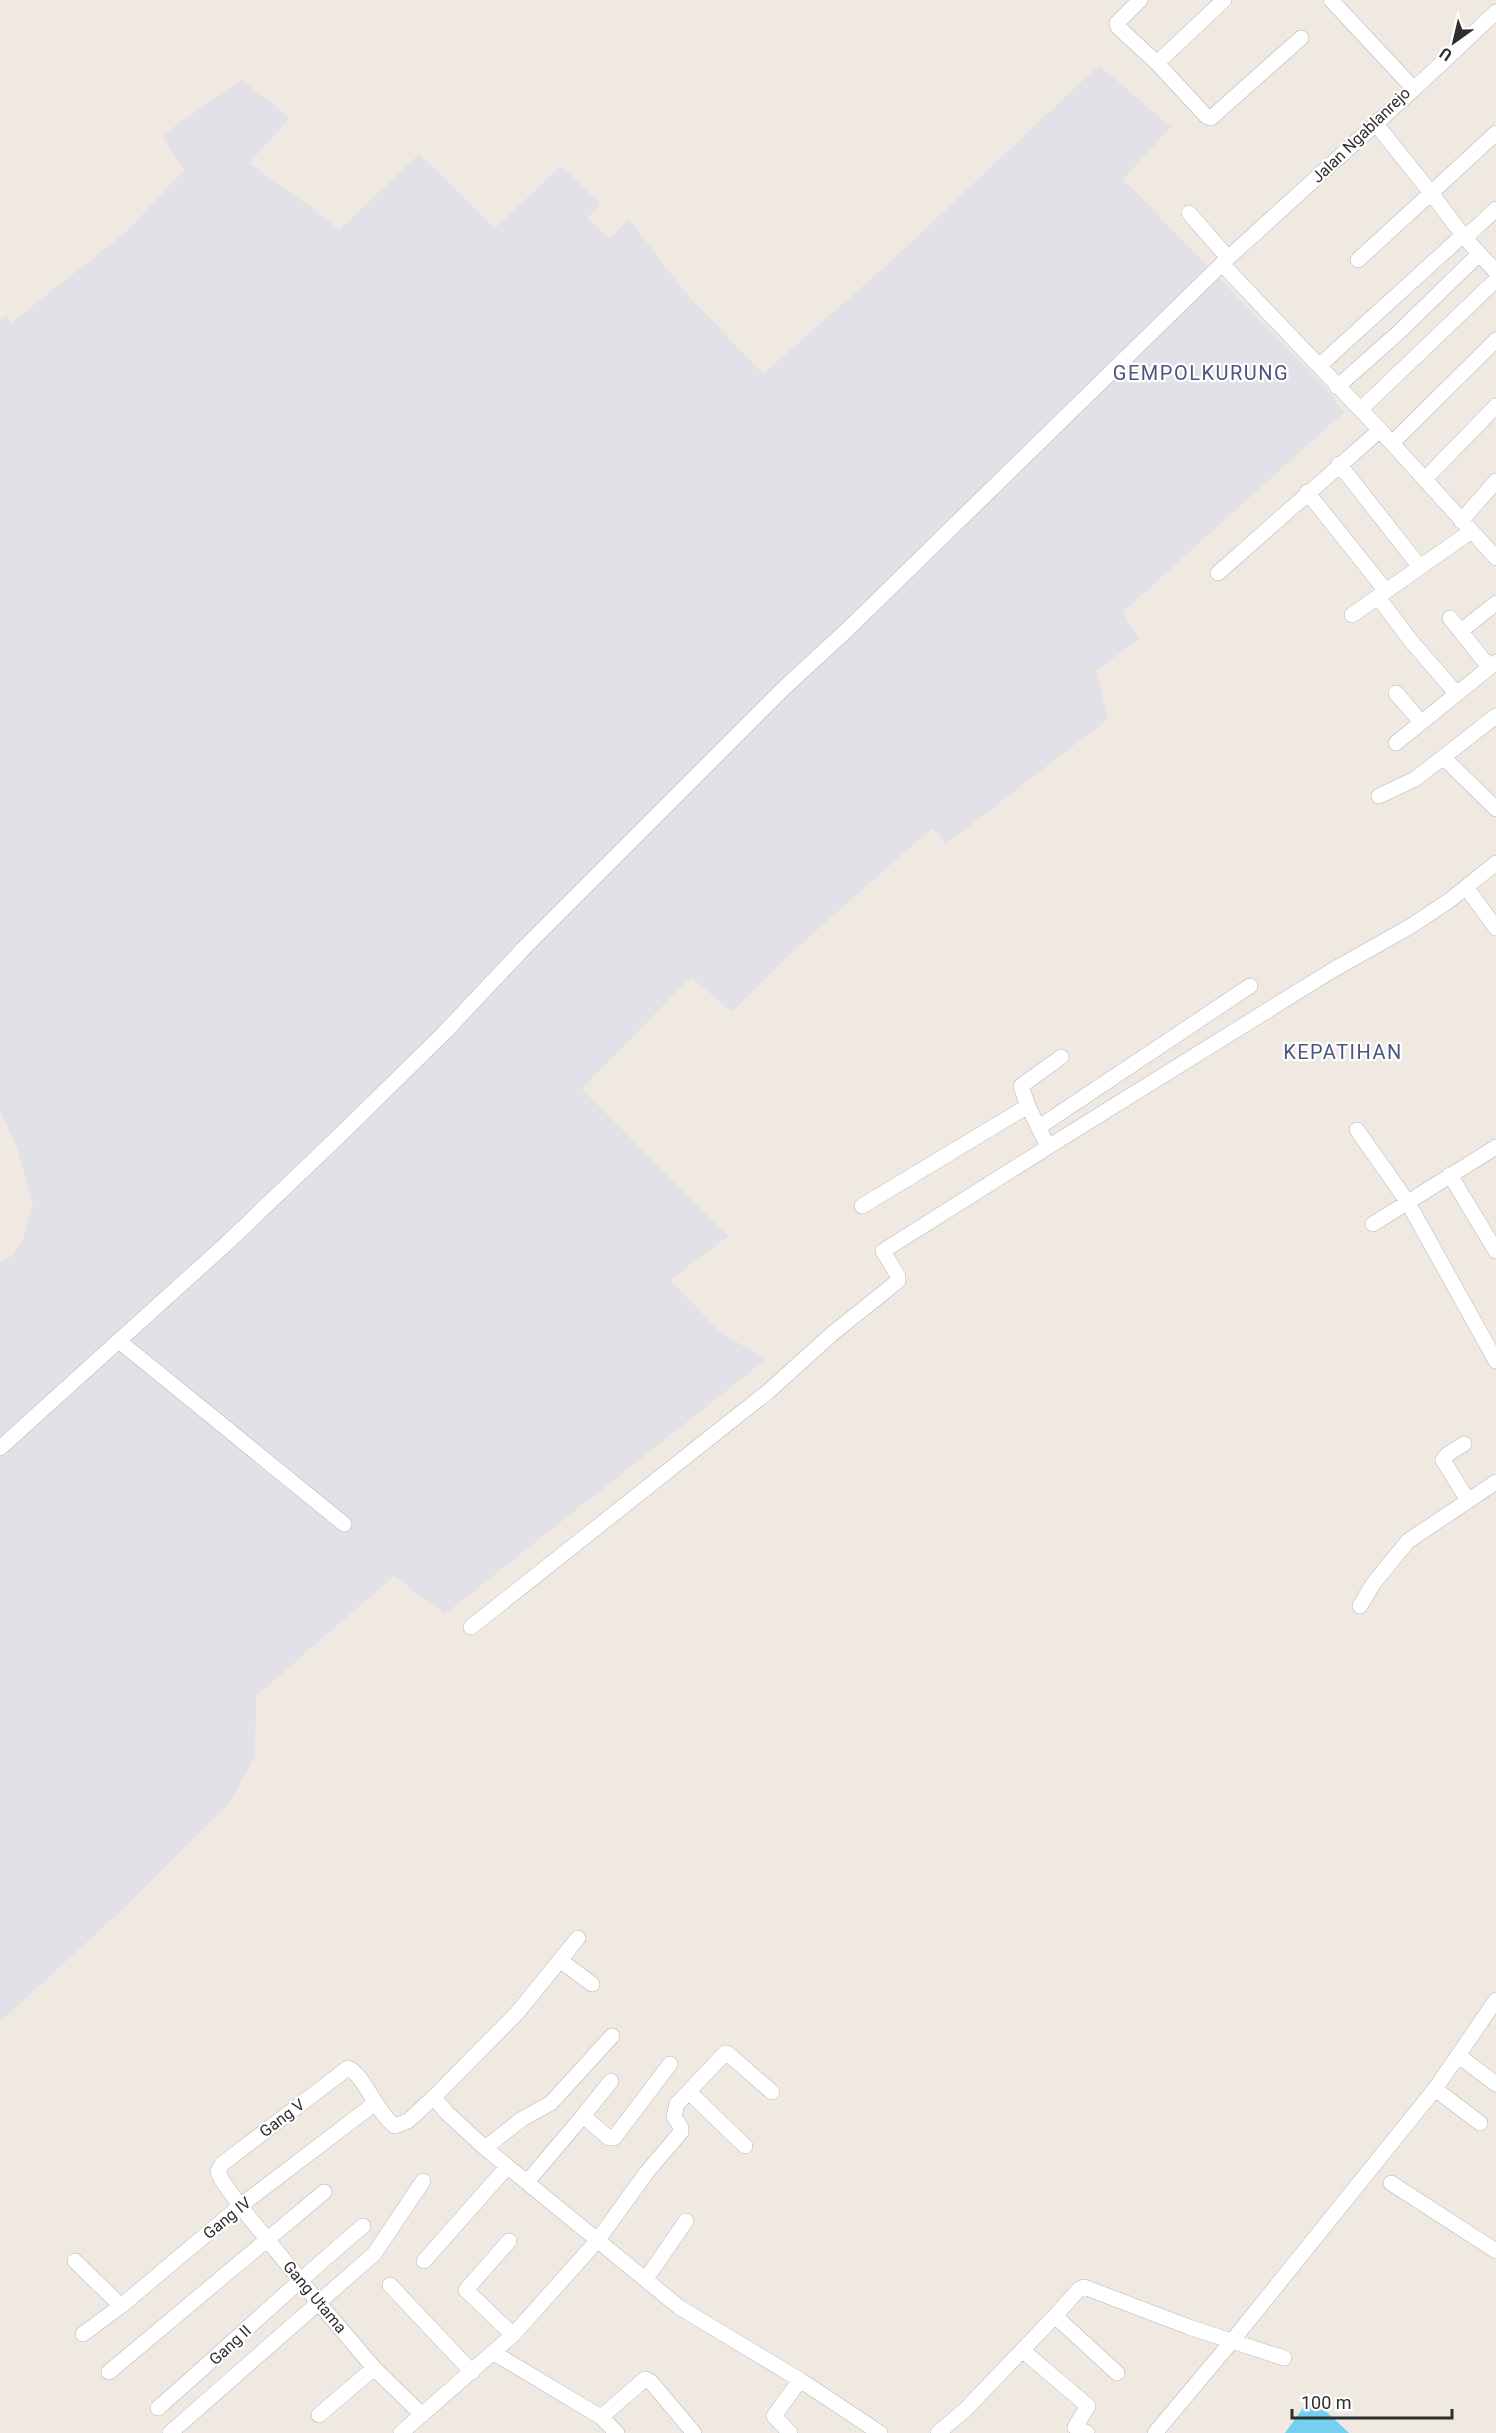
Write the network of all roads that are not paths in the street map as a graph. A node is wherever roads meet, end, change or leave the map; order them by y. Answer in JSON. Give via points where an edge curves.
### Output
{"nodes":[{"id":1,"x":1140,"y":0,"type":"edge"},
{"id":2,"x":1224,"y":0,"type":"edge"},
{"id":3,"x":1331,"y":0,"type":"edge"},
{"id":4,"x":1496,"y":12,"type":"edge"},
{"id":5,"x":1301,"y":38,"type":"dead end"},
{"id":6,"x":1157,"y":63,"type":"junction"},
{"id":7,"x":1414,"y":89,"type":"junction"},
{"id":8,"x":1376,"y":124,"type":"junction"},
{"id":9,"x":1496,"y":134,"type":"edge"},
{"id":10,"x":1431,"y":193,"type":"junction"},
{"id":11,"x":1496,"y":209,"type":"edge"},
{"id":12,"x":1189,"y":213,"type":"dead end"},
{"id":13,"x":1464,"y":236,"type":"junction"},
{"id":14,"x":1479,"y":254,"type":"junction"},
{"id":15,"x":1358,"y":260,"type":"dead end"},
{"id":16,"x":1226,"y":261,"type":"junction"},
{"id":17,"x":1496,"y":272,"type":"edge"},
{"id":18,"x":1496,"y":280,"type":"edge"},
{"id":19,"x":1496,"y":340,"type":"edge"},
{"id":20,"x":1320,"y":365,"type":"junction"},
{"id":21,"x":1337,"y":387,"type":"junction"},
{"id":22,"x":1496,"y":406,"type":"edge"},
{"id":23,"x":1361,"y":409,"type":"junction"},
{"id":24,"x":1380,"y":430,"type":"junction"},
{"id":25,"x":1392,"y":442,"type":"junction"},
{"id":26,"x":1339,"y":464,"type":"junction"},
{"id":27,"x":1425,"y":479,"type":"junction"},
{"id":28,"x":1496,"y":481,"type":"edge"},
{"id":29,"x":1307,"y":492,"type":"junction"},
{"id":30,"x":1466,"y":526,"type":"junction"},
{"id":31,"x":1496,"y":558,"type":"edge"},
{"id":32,"x":1420,"y":567,"type":"junction"},
{"id":33,"x":1218,"y":573,"type":"dead end"},
{"id":34,"x":1382,"y":594,"type":"junction"},
{"id":35,"x":1496,"y":603,"type":"edge"},
{"id":36,"x":1353,"y":615,"type":"dead end"},
{"id":37,"x":1450,"y":618,"type":"dead end"},
{"id":38,"x":1461,"y":631,"type":"junction"},
{"id":39,"x":1493,"y":664,"type":"edge"},
{"id":40,"x":1396,"y":693,"type":"dead end"},
{"id":41,"x":1456,"y":693,"type":"junction"},
{"id":42,"x":1496,"y":716,"type":"edge"},
{"id":43,"x":1421,"y":722,"type":"junction"},
{"id":44,"x":1396,"y":743,"type":"dead end"},
{"id":45,"x":1443,"y":757,"type":"junction"},
{"id":46,"x":1379,"y":796,"type":"dead end"},
{"id":47,"x":1496,"y":809,"type":"edge"},
{"id":48,"x":1496,"y":863,"type":"edge"},
{"id":49,"x":1466,"y":887,"type":"junction"},
{"id":50,"x":1496,"y":928,"type":"edge"},
{"id":51,"x":1250,"y":986,"type":"dead end"},
{"id":52,"x":1203,"y":1019,"type":"junction"},
{"id":53,"x":1216,"y":1041,"type":"junction"},
{"id":54,"x":1061,"y":1058,"type":"dead end"},
{"id":55,"x":1028,"y":1106,"type":"junction"},
{"id":56,"x":1039,"y":1127,"type":"junction"},
{"id":57,"x":1357,"y":1130,"type":"dead end"},
{"id":58,"x":1048,"y":1147,"type":"junction"},
{"id":59,"x":1496,"y":1147,"type":"edge"},
{"id":60,"x":1450,"y":1175,"type":"junction"},
{"id":61,"x":1407,"y":1201,"type":"junction"},
{"id":62,"x":862,"y":1206,"type":"dead end"},
{"id":63,"x":1373,"y":1224,"type":"dead end"},
{"id":64,"x":1496,"y":1251,"type":"edge"},
{"id":65,"x":119,"y":1341,"type":"junction"},
{"id":66,"x":1496,"y":1361,"type":"edge"},
{"id":67,"x":1464,"y":1444,"type":"dead end"},
{"id":68,"x":0,"y":1448,"type":"edge"},
{"id":69,"x":1496,"y":1482,"type":"edge"},
{"id":70,"x":1467,"y":1500,"type":"junction"},
{"id":71,"x":344,"y":1524,"type":"dead end"},
{"id":72,"x":1360,"y":1606,"type":"dead end"},
{"id":73,"x":471,"y":1627,"type":"dead end"},
{"id":74,"x":578,"y":1938,"type":"dead end"},
{"id":75,"x":561,"y":1961,"type":"junction"},
{"id":76,"x":592,"y":1984,"type":"dead end"},
{"id":77,"x":1496,"y":2000,"type":"edge"},
{"id":78,"x":612,"y":2036,"type":"dead end"},
{"id":79,"x":1459,"y":2056,"type":"junction"},
{"id":80,"x":670,"y":2064,"type":"dead end"},
{"id":81,"x":611,"y":2081,"type":"dead end"},
{"id":82,"x":1496,"y":2084,"type":"edge"},
{"id":83,"x":1435,"y":2089,"type":"junction"},
{"id":84,"x":689,"y":2092,"type":"junction"},
{"id":85,"x":772,"y":2092,"type":"dead end"},
{"id":86,"x":434,"y":2097,"type":"junction"},
{"id":87,"x":374,"y":2104,"type":"junction"},
{"id":88,"x":583,"y":2116,"type":"junction"},
{"id":89,"x":1480,"y":2123,"type":"dead end"},
{"id":90,"x":746,"y":2146,"type":"dead end"},
{"id":91,"x":485,"y":2148,"type":"junction"},
{"id":92,"x":507,"y":2167,"type":"junction"},
{"id":93,"x":218,"y":2171,"type":"joint"},
{"id":94,"x":423,"y":2181,"type":"dead end"},
{"id":95,"x":527,"y":2182,"type":"junction"},
{"id":96,"x":1390,"y":2183,"type":"dead end"},
{"id":97,"x":324,"y":2192,"type":"dead end"},
{"id":98,"x":240,"y":2206,"type":"junction"},
{"id":99,"x":686,"y":2221,"type":"dead end"},
{"id":100,"x":363,"y":2226,"type":"dead end"},
{"id":101,"x":268,"y":2240,"type":"junction"},
{"id":102,"x":509,"y":2241,"type":"dead end"},
{"id":103,"x":597,"y":2241,"type":"junction"},
{"id":104,"x":1496,"y":2251,"type":"edge"},
{"id":105,"x":75,"y":2260,"type":"dead end"},
{"id":106,"x":424,"y":2261,"type":"dead end"},
{"id":107,"x":300,"y":2279,"type":"junction"},
{"id":108,"x":646,"y":2279,"type":"junction"},
{"id":109,"x":390,"y":2285,"type":"dead end"},
{"id":110,"x":318,"y":2302,"type":"junction"},
{"id":111,"x":121,"y":2306,"type":"junction"},
{"id":112,"x":1055,"y":2316,"type":"junction"},
{"id":113,"x":83,"y":2334,"type":"dead end"},
{"id":114,"x":513,"y":2335,"type":"junction"},
{"id":115,"x":1235,"y":2336,"type":"junction"},
{"id":116,"x":1022,"y":2350,"type":"junction"},
{"id":117,"x":494,"y":2353,"type":"junction"},
{"id":118,"x":1284,"y":2358,"type":"dead end"},
{"id":119,"x":374,"y":2368,"type":"junction"},
{"id":120,"x":108,"y":2372,"type":"dead end"},
{"id":121,"x":472,"y":2372,"type":"junction"},
{"id":122,"x":1118,"y":2373,"type":"dead end"},
{"id":123,"x":800,"y":2380,"type":"junction"},
{"id":124,"x":158,"y":2408,"type":"dead end"},
{"id":125,"x":319,"y":2415,"type":"dead end"},
{"id":126,"x":422,"y":2415,"type":"junction"},
{"id":127,"x":601,"y":2417,"type":"junction"},
{"id":128,"x":170,"y":2433,"type":"edge"},
{"id":129,"x":401,"y":2433,"type":"edge"},
{"id":130,"x":617,"y":2433,"type":"edge"},
{"id":131,"x":694,"y":2433,"type":"edge"},
{"id":132,"x":790,"y":2433,"type":"edge"},
{"id":133,"x":880,"y":2433,"type":"edge"},
{"id":134,"x":938,"y":2433,"type":"edge"},
{"id":135,"x":1087,"y":2433,"type":"edge"},
{"id":136,"x":1155,"y":2433,"type":"edge"}],
"edges":[{"from":1,"to":6,"type":"street","via":[[1117,23],[1118,27]]},
{"from":2,"to":6,"type":"street"},
{"from":3,"to":7,"type":"street","name":"Jalan Ngablanrejo"},
{"from":4,"to":7,"type":"street"},
{"from":5,"to":6,"type":"street","via":[[1211,118]]},
{"from":7,"to":8,"type":"street","name":"Jalan Ngablanrejo"},
{"from":8,"to":10,"type":"street"},
{"from":8,"to":16,"type":"street","name":"Jalan Ngablanrejo"},
{"from":9,"to":10,"type":"street"},
{"from":10,"to":13,"type":"street"},
{"from":10,"to":15,"type":"street"},
{"from":11,"to":13,"type":"street"},
{"from":12,"to":16,"type":"street"},
{"from":13,"to":14,"type":"street"},
{"from":13,"to":20,"type":"street"},
{"from":14,"to":17,"type":"street"},
{"from":14,"to":21,"type":"street"},
{"from":16,"to":20,"type":"street"},
{"from":16,"to":65,"type":"street","name":"Jalan Ngablanrejo","via":[[784,688],[371,1104]]},
{"from":18,"to":23,"type":"street"},
{"from":19,"to":25,"type":"street"},
{"from":20,"to":21,"type":"street"},
{"from":21,"to":23,"type":"street"},
{"from":22,"to":27,"type":"street"},
{"from":23,"to":24,"type":"street"},
{"from":24,"to":25,"type":"street"},
{"from":24,"to":26,"type":"street"},
{"from":25,"to":27,"type":"street"},
{"from":26,"to":29,"type":"street"},
{"from":26,"to":32,"type":"street"},
{"from":27,"to":30,"type":"street"},
{"from":28,"to":30,"type":"street"},
{"from":29,"to":33,"type":"street"},
{"from":29,"to":34,"type":"street"},
{"from":30,"to":31,"type":"street"},
{"from":30,"to":32,"type":"street"},
{"from":32,"to":34,"type":"street"},
{"from":34,"to":36,"type":"street"},
{"from":34,"to":41,"type":"street","via":[[1411,641]]},
{"from":35,"to":38,"type":"street"},
{"from":37,"to":38,"type":"street"},
{"from":38,"to":39,"type":"street"},
{"from":39,"to":41,"type":"street"},
{"from":40,"to":43,"type":"street"},
{"from":41,"to":43,"type":"street"},
{"from":42,"to":45,"type":"street"},
{"from":43,"to":44,"type":"street"},
{"from":45,"to":46,"type":"street","via":[[1415,779]]},
{"from":45,"to":47,"type":"street"},
{"from":48,"to":49,"type":"street"},
{"from":49,"to":50,"type":"street"},
{"from":49,"to":53,"type":"street","via":[[1411,926]]},
{"from":51,"to":52,"type":"street"},
{"from":52,"to":53,"type":"street"},
{"from":52,"to":56,"type":"street"},
{"from":53,"to":58,"type":"street"},
{"from":54,"to":55,"type":"street","via":[[1022,1086]]},
{"from":55,"to":56,"type":"street"},
{"from":55,"to":62,"type":"street"},
{"from":56,"to":58,"type":"street"},
{"from":57,"to":61,"type":"street"},
{"from":58,"to":73,"type":"street","via":[[883,1251],[898,1281],[770,1390]]},
{"from":59,"to":60,"type":"street"},
{"from":60,"to":61,"type":"street"},
{"from":60,"to":64,"type":"street"},
{"from":61,"to":63,"type":"street"},
{"from":61,"to":66,"type":"street"},
{"from":65,"to":68,"type":"street","name":"Jalan Ngablanrejo"},
{"from":65,"to":71,"type":"street"},
{"from":67,"to":70,"type":"street","via":[[1443,1460]]},
{"from":69,"to":70,"type":"street"},
{"from":70,"to":72,"type":"street","via":[[1404,1545]]},
{"from":74,"to":75,"type":"street"},
{"from":75,"to":76,"type":"street"},
{"from":75,"to":86,"type":"street","via":[[517,2013]]},
{"from":77,"to":79,"type":"street"},
{"from":78,"to":91,"type":"street","via":[[551,2103],[514,2124]]},
{"from":79,"to":82,"type":"street"},
{"from":79,"to":83,"type":"street"},
{"from":80,"to":88,"type":"street","via":[[614,2138]]},
{"from":81,"to":88,"type":"street"},
{"from":83,"to":89,"type":"street"},
{"from":83,"to":115,"type":"street"},
{"from":84,"to":85,"type":"street","via":[[726,2052]]},
{"from":84,"to":90,"type":"street"},
{"from":84,"to":103,"type":"street","via":[[674,2111],[681,2132]]},
{"from":86,"to":87,"type":"street","via":[[398,2126]]},
{"from":86,"to":91,"type":"street"},
{"from":87,"to":93,"type":"street","name":"Gang V","via":[[356,2072],[348,2068],[222,2164]]},
{"from":87,"to":98,"type":"street","name":"Gang IV"},
{"from":88,"to":95,"type":"street"},
{"from":91,"to":92,"type":"street"},
{"from":92,"to":95,"type":"street"},
{"from":92,"to":106,"type":"street"},
{"from":93,"to":98,"type":"street","name":"Gang Utama"},
{"from":94,"to":110,"type":"street","via":[[374,2254]]},
{"from":95,"to":103,"type":"street"},
{"from":96,"to":104,"type":"street"},
{"from":97,"to":101,"type":"street"},
{"from":98,"to":101,"type":"street","name":"Gang Utama"},
{"from":98,"to":111,"type":"street","name":"Gang IV"},
{"from":99,"to":108,"type":"street"},
{"from":100,"to":107,"type":"street","name":"Gang II"},
{"from":101,"to":107,"type":"street","name":"Gang Utama"},
{"from":101,"to":120,"type":"street"},
{"from":102,"to":114,"type":"street","via":[[466,2290]]},
{"from":103,"to":108,"type":"street"},
{"from":103,"to":114,"type":"street"},
{"from":105,"to":111,"type":"street"},
{"from":107,"to":110,"type":"street","name":"Gang Utama"},
{"from":107,"to":124,"type":"street","name":"Gang II"},
{"from":108,"to":123,"type":"street","via":[[679,2307]]},
{"from":109,"to":121,"type":"street"},
{"from":110,"to":119,"type":"street","name":"Gang Utama"},
{"from":110,"to":128,"type":"street"},
{"from":111,"to":113,"type":"street","name":"Gang IV"},
{"from":112,"to":115,"type":"street","via":[[1084,2288]]},
{"from":112,"to":116,"type":"street"},
{"from":112,"to":122,"type":"street"},
{"from":114,"to":117,"type":"street"},
{"from":115,"to":118,"type":"street"},
{"from":115,"to":136,"type":"street"},
{"from":116,"to":134,"type":"street"},
{"from":116,"to":135,"type":"street","via":[[1088,2406],[1075,2427]]},
{"from":117,"to":121,"type":"street"},
{"from":117,"to":127,"type":"street"},
{"from":119,"to":125,"type":"street"},
{"from":119,"to":126,"type":"street","name":"Gang Utama"},
{"from":121,"to":126,"type":"street"},
{"from":123,"to":132,"type":"street","via":[[774,2416]]},
{"from":123,"to":133,"type":"street"},
{"from":126,"to":129,"type":"street"},
{"from":127,"to":130,"type":"street"},
{"from":127,"to":131,"type":"street","via":[[645,2379]]}]}
